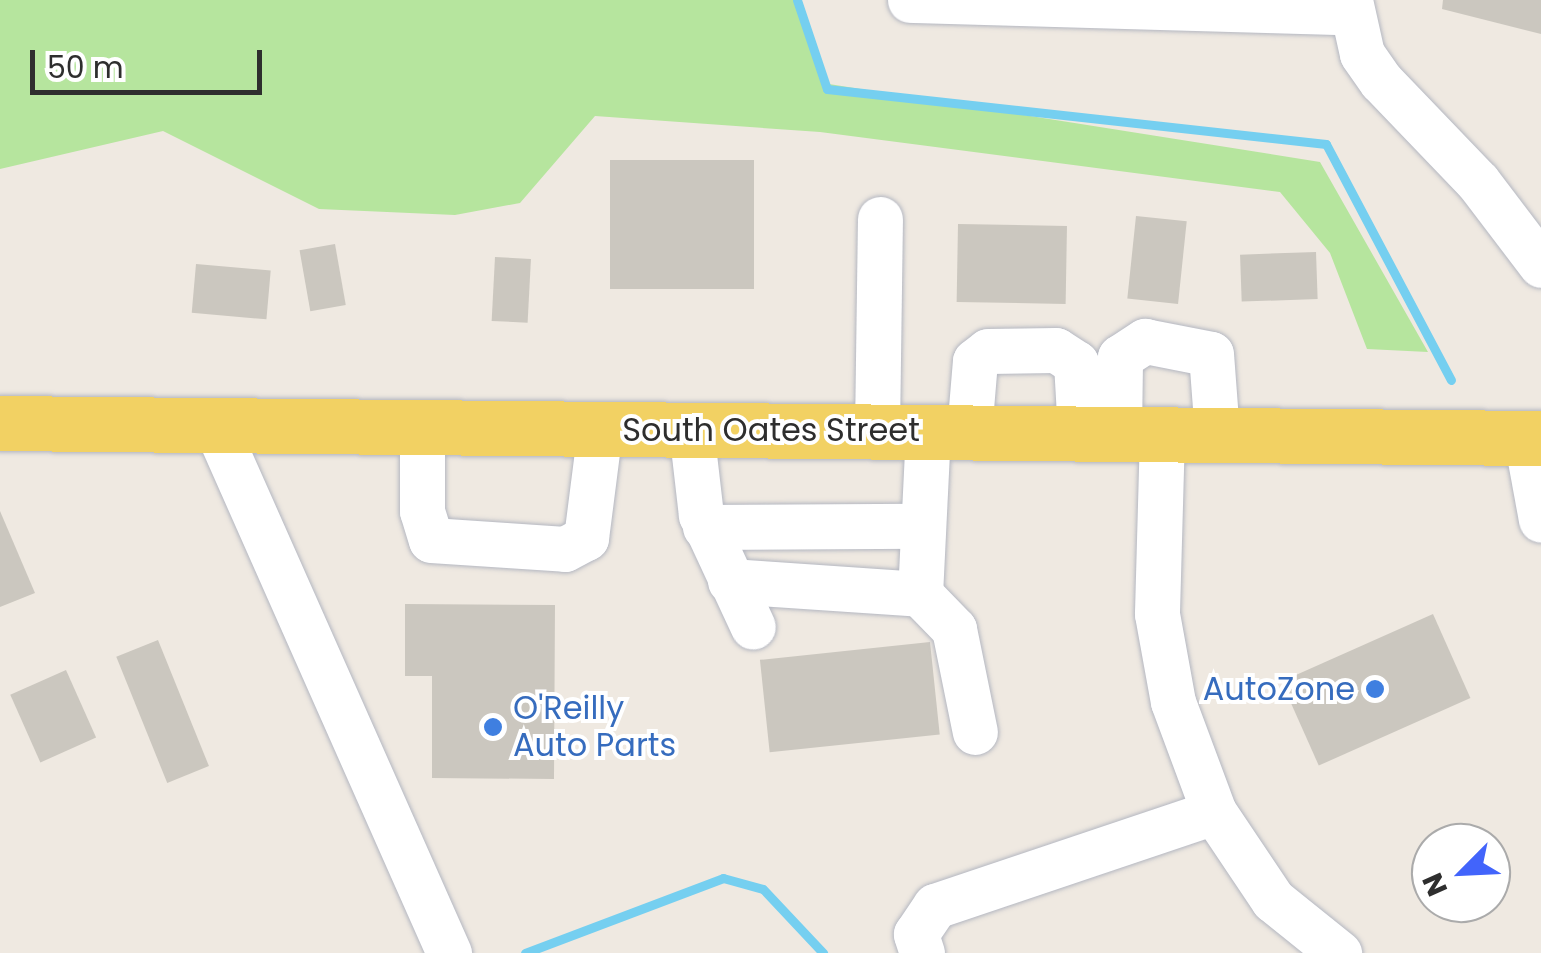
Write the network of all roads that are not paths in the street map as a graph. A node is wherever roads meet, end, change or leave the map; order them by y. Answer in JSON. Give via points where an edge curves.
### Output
{"nodes":[{"id":1,"x":910,"y":0,"type":"edge"},
{"id":2,"x":1350,"y":6,"type":"edge"},
{"id":3,"x":880,"y":219,"type":"dead end"},
{"id":4,"x":1541,"y":265,"type":"edge"},
{"id":5,"x":0,"y":423,"type":"edge"},
{"id":6,"x":215,"y":425,"type":"junction"},
{"id":7,"x":422,"y":426,"type":"junction"},
{"id":8,"x":600,"y":428,"type":"junction"},
{"id":9,"x":691,"y":430,"type":"junction"},
{"id":10,"x":924,"y":431,"type":"junction"},
{"id":11,"x":1120,"y":433,"type":"junction"},
{"id":12,"x":1217,"y":434,"type":"junction"},
{"id":13,"x":1533,"y":438,"type":"edge"},
{"id":14,"x":1541,"y":520,"type":"edge"},
{"id":15,"x":705,"y":526,"type":"junction"},
{"id":16,"x":921,"y":526,"type":"junction"},
{"id":17,"x":730,"y":582,"type":"junction"},
{"id":18,"x":920,"y":594,"type":"junction"},
{"id":19,"x":754,"y":628,"type":"dead end"},
{"id":20,"x":975,"y":732,"type":"dead end"},
{"id":21,"x":1214,"y":812,"type":"junction"},
{"id":22,"x":449,"y":953,"type":"edge"},
{"id":23,"x":922,"y":953,"type":"edge"},
{"id":24,"x":1339,"y":953,"type":"edge"}],
"edges":[{"from":1,"to":2,"type":"street"},
{"from":2,"to":4,"type":"street","via":[[1381,81]]},
{"from":3,"to":10,"type":"street"},
{"from":5,"to":6,"type":"main road","name":"South Oates Street"},
{"from":6,"to":7,"type":"main road","name":"South Oates Street"},
{"from":6,"to":22,"type":"street"},
{"from":7,"to":8,"type":"main road","name":"South Oates Street"},
{"from":7,"to":8,"type":"street","via":[[431,540],[565,550],[586,538]]},
{"from":8,"to":9,"type":"main road","name":"South Oates Street"},
{"from":9,"to":10,"type":"main road","name":"South Oates Street"},
{"from":9,"to":15,"type":"street"},
{"from":10,"to":11,"type":"main road","name":"South Oates Street"},
{"from":10,"to":11,"type":"street","via":[[988,351],[1056,350],[1076,364]]},
{"from":10,"to":16,"type":"street"},
{"from":11,"to":12,"type":"main road","name":"South Oates Street"},
{"from":11,"to":12,"type":"street","via":[[1120,356],[1145,341],[1212,354]]},
{"from":11,"to":21,"type":"street","via":[[1173,702]]},
{"from":12,"to":13,"type":"main road","name":"South Oates Street"},
{"from":13,"to":14,"type":"street"},
{"from":15,"to":16,"type":"street"},
{"from":15,"to":17,"type":"street"},
{"from":16,"to":18,"type":"street"},
{"from":17,"to":18,"type":"street"},
{"from":17,"to":19,"type":"street"},
{"from":18,"to":20,"type":"street","via":[[954,629]]},
{"from":21,"to":23,"type":"street","via":[[935,906],[916,934]]},
{"from":21,"to":24,"type":"street","via":[[1273,900]]}]}
